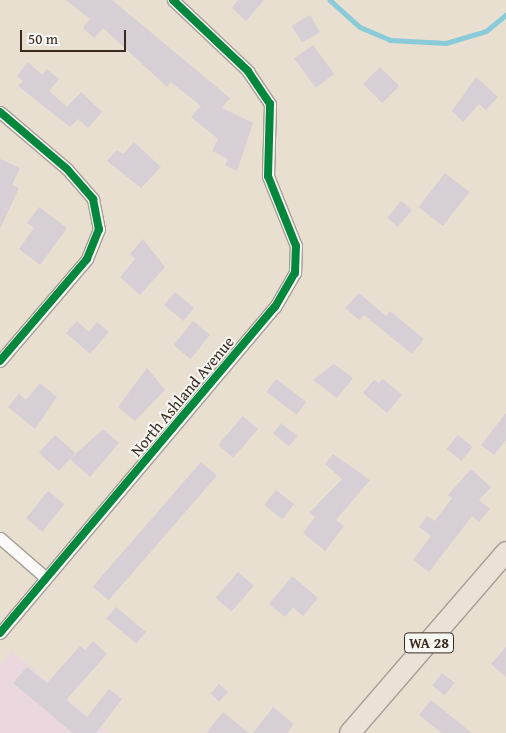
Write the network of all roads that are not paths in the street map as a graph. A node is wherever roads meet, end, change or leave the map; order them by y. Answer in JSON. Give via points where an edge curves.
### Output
{"nodes":[{"id":1,"x":173,"y":0,"type":"edge"},
{"id":2,"x":0,"y":112,"type":"edge"},
{"id":3,"x":0,"y":361,"type":"edge"},
{"id":4,"x":0,"y":538,"type":"edge"},
{"id":5,"x":506,"y":552,"type":"edge"},
{"id":6,"x":46,"y":578,"type":"junction"},
{"id":7,"x":0,"y":633,"type":"edge"},
{"id":8,"x":350,"y":733,"type":"edge"}],
"edges":[{"from":1,"to":6,"type":"street","name":"North Ashland Avenue","via":[[262,88],[273,118],[268,176],[297,252],[288,290]]},
{"from":2,"to":3,"type":"street","via":[[66,169],[93,199],[99,229],[87,259]]},
{"from":4,"to":6,"type":"street"},
{"from":5,"to":8,"type":"highway","number":"WA 28"},
{"from":6,"to":7,"type":"street","name":"North Ashland Avenue"}]}
